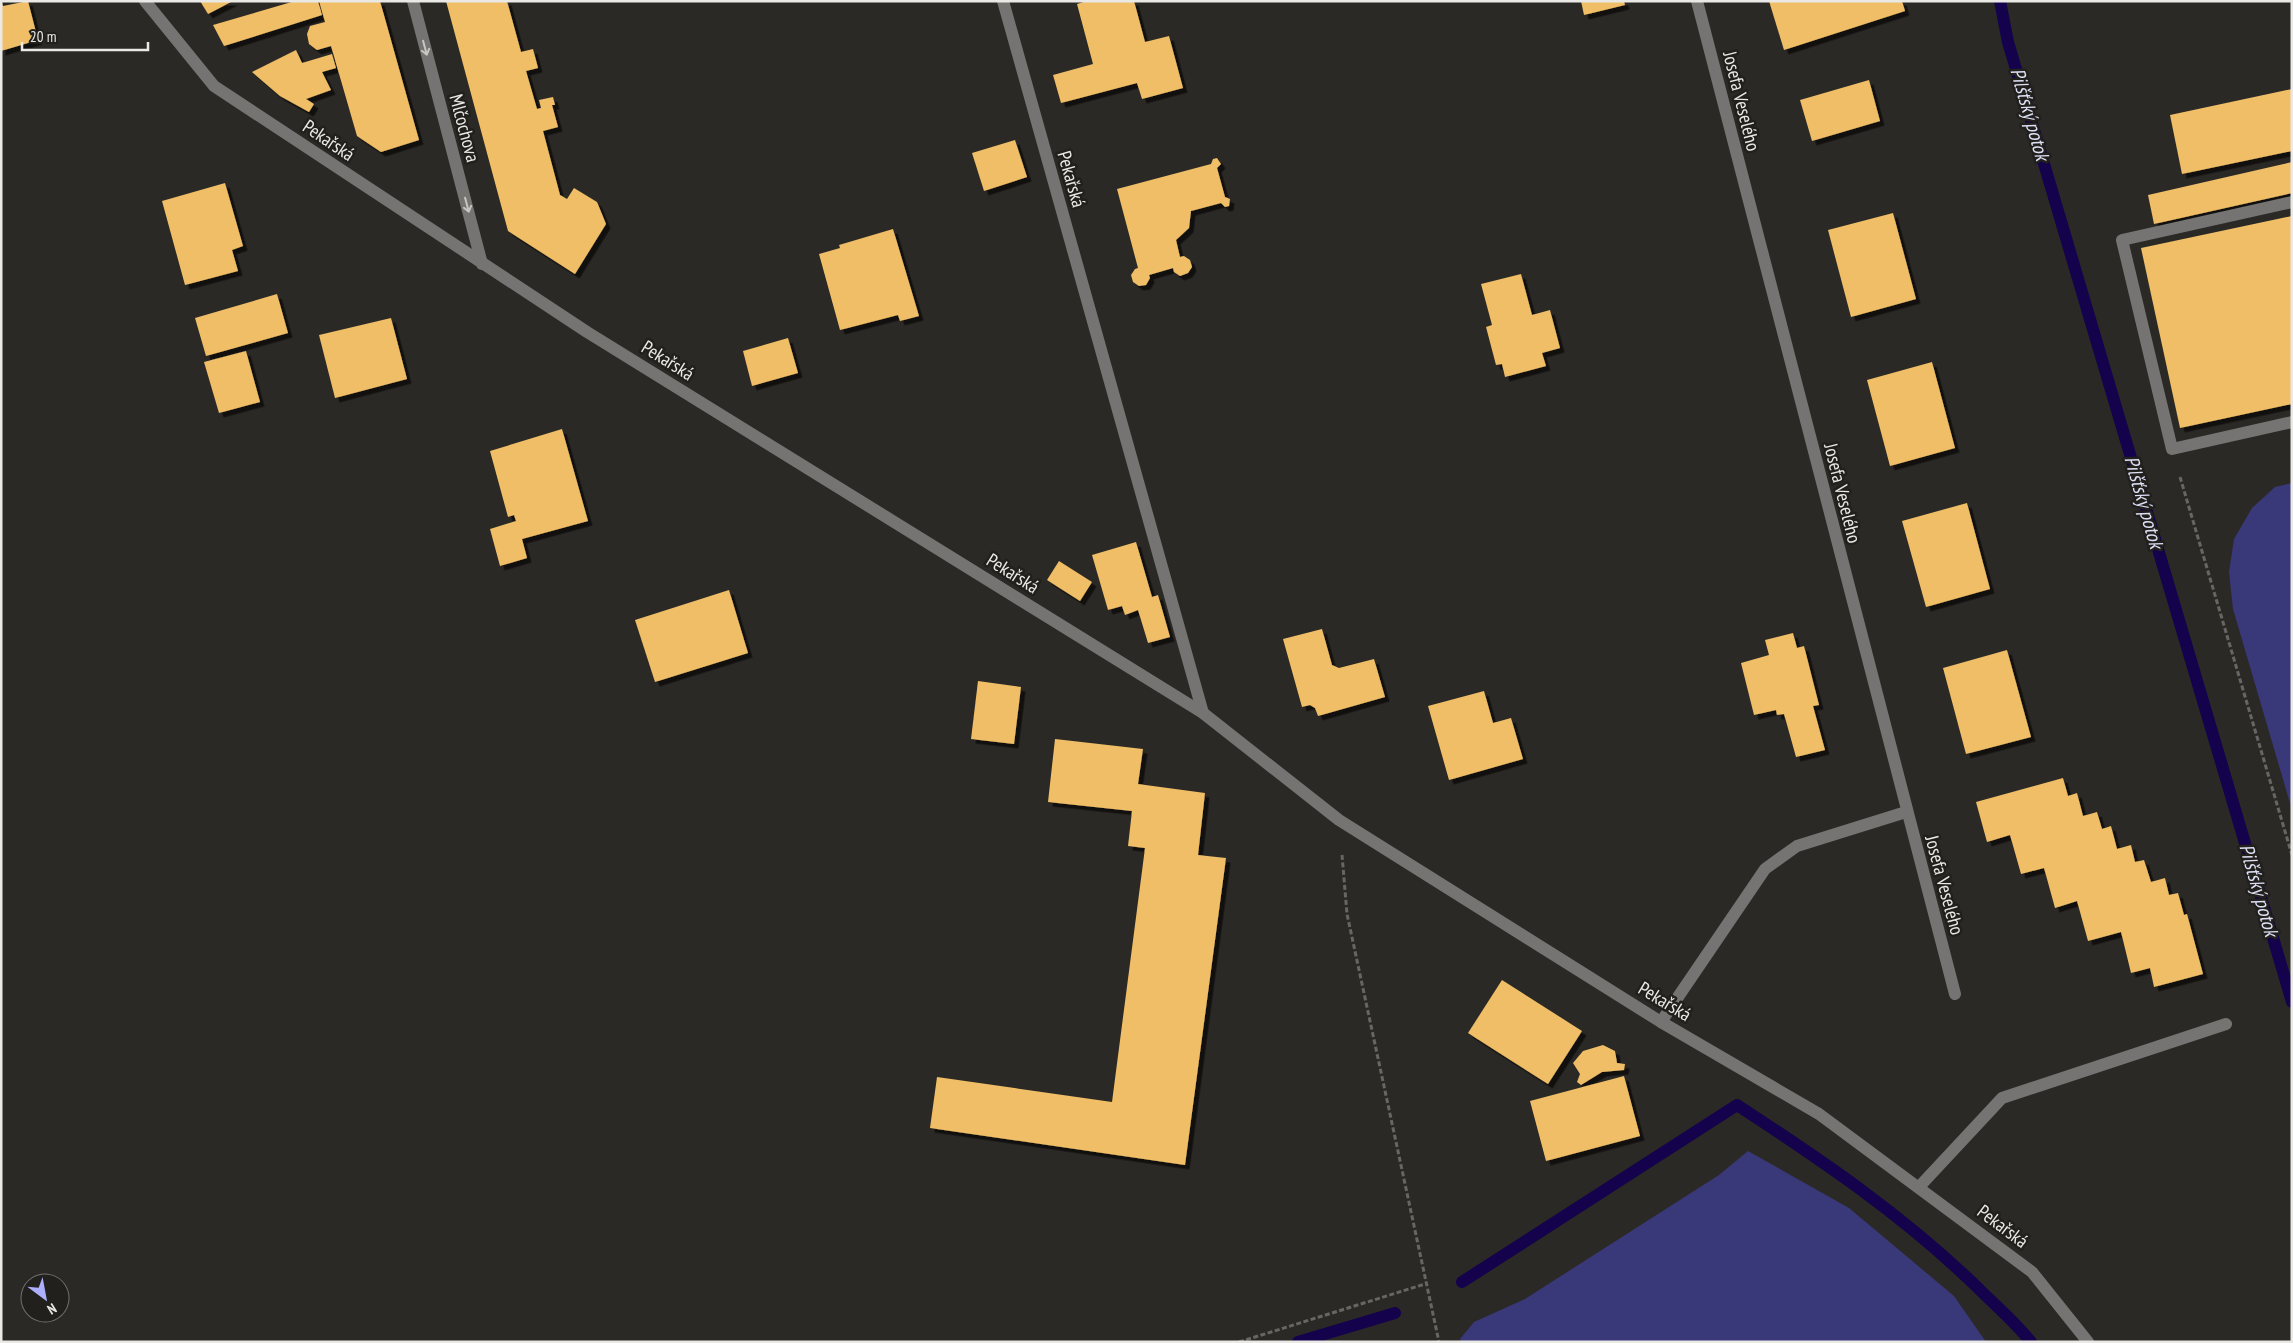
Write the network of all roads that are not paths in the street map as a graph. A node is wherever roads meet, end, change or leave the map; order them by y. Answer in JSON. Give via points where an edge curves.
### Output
{"nodes":[{"id":1,"x":145,"y":1,"type":"edge"},
{"id":2,"x":413,"y":1,"type":"edge"},
{"id":3,"x":1003,"y":1,"type":"edge"},
{"id":4,"x":1697,"y":1,"type":"edge"},
{"id":5,"x":2292,"y":202,"type":"edge"},
{"id":6,"x":482,"y":264,"type":"junction"},
{"id":7,"x":2292,"y":422,"type":"edge"},
{"id":8,"x":1203,"y":713,"type":"junction"},
{"id":9,"x":1906,"y":812,"type":"junction"},
{"id":10,"x":1955,"y":994,"type":"dead end"},
{"id":11,"x":1661,"y":1022,"type":"junction"},
{"id":12,"x":2226,"y":1024,"type":"dead end"},
{"id":13,"x":1919,"y":1187,"type":"junction"},
{"id":14,"x":2088,"y":1342,"type":"edge"}],
"edges":[{"from":1,"to":6,"type":"street","name":"Pekařská","via":[[214,86]]},
{"from":2,"to":6,"type":"street","name":"Mlčochova","one_way":true},
{"from":3,"to":8,"type":"street","name":"Pekařská"},
{"from":4,"to":9,"type":"street","name":"Josefa Veselého"},
{"from":5,"to":7,"type":"street","via":[[2122,240],[2172,449]]},
{"from":6,"to":8,"type":"street","name":"Pekařská"},
{"from":8,"to":11,"type":"street","name":"Pekařská","via":[[1339,820]]},
{"from":9,"to":10,"type":"street","name":"Josefa Veselého"},
{"from":9,"to":11,"type":"street","via":[[1797,846],[1765,869]]},
{"from":11,"to":13,"type":"street","name":"Pekařská","via":[[1819,1114]]},
{"from":12,"to":13,"type":"street","via":[[2002,1098]]},
{"from":13,"to":14,"type":"street","name":"Pekařská","via":[[2032,1272]]}]}
